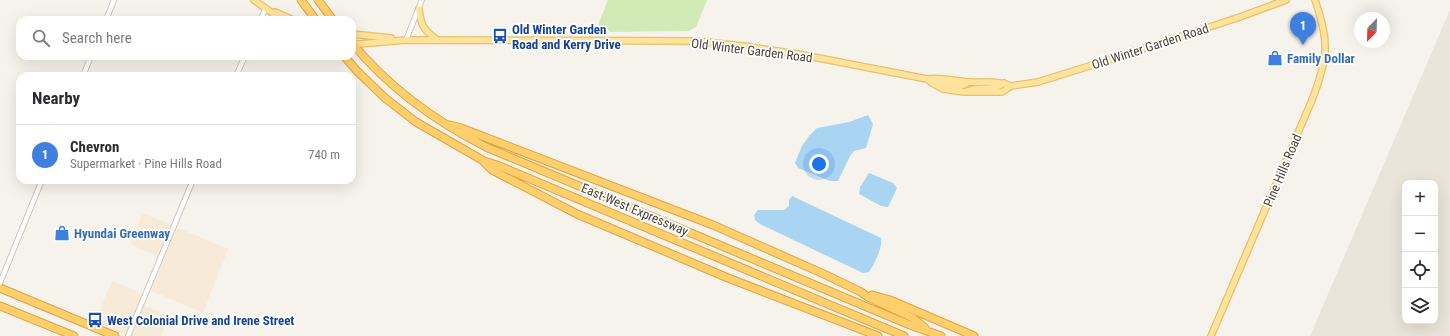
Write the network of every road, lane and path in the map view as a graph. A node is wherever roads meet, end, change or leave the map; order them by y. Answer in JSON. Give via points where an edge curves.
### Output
{"nodes":[{"id":1,"x":114,"y":0,"type":"edge"},
{"id":2,"x":254,"y":0,"type":"edge"},
{"id":3,"x":301,"y":0,"type":"edge"},
{"id":4,"x":318,"y":0,"type":"edge"},
{"id":5,"x":422,"y":0,"type":"edge"},
{"id":6,"x":1286,"y":0,"type":"edge"},
{"id":7,"x":1314,"y":0,"type":"edge"},
{"id":8,"x":266,"y":8,"type":"junction"},
{"id":9,"x":419,"y":9,"type":"junction"},
{"id":10,"x":108,"y":16,"type":"edge"},
{"id":11,"x":262,"y":16,"type":"edge"},
{"id":12,"x":277,"y":16,"type":"edge"},
{"id":13,"x":284,"y":16,"type":"edge"},
{"id":14,"x":313,"y":16,"type":"edge"},
{"id":15,"x":329,"y":16,"type":"edge"},
{"id":16,"x":356,"y":34,"type":"edge"},
{"id":17,"x":406,"y":40,"type":"junction"},
{"id":18,"x":437,"y":40,"type":"junction"},
{"id":19,"x":356,"y":44,"type":"edge"},
{"id":20,"x":356,"y":48,"type":"edge"},
{"id":21,"x":89,"y":60,"type":"edge"},
{"id":22,"x":243,"y":60,"type":"edge"},
{"id":23,"x":347,"y":60,"type":"edge"},
{"id":24,"x":85,"y":72,"type":"edge"},
{"id":25,"x":238,"y":72,"type":"edge"},
{"id":26,"x":930,"y":81,"type":"junction"},
{"id":27,"x":1004,"y":82,"type":"junction"},
{"id":28,"x":1012,"y":86,"type":"junction"},
{"id":29,"x":964,"y":92,"type":"junction"},
{"id":30,"x":446,"y":124,"type":"junction"},
{"id":31,"x":484,"y":161,"type":"junction"},
{"id":32,"x":40,"y":184,"type":"edge"},
{"id":33,"x":191,"y":184,"type":"edge"},
{"id":34,"x":0,"y":283,"type":"edge"},
{"id":35,"x":0,"y":288,"type":"edge"},
{"id":36,"x":861,"y":292,"type":"junction"},
{"id":37,"x":0,"y":306,"type":"edge"},
{"id":38,"x":928,"y":330,"type":"junction"},
{"id":39,"x":74,"y":336,"type":"edge"},
{"id":40,"x":115,"y":336,"type":"edge"},
{"id":41,"x":128,"y":336,"type":"edge"},
{"id":42,"x":878,"y":336,"type":"edge"},
{"id":43,"x":904,"y":336,"type":"edge"},
{"id":44,"x":941,"y":336,"type":"edge"},
{"id":45,"x":974,"y":336,"type":"edge"},
{"id":46,"x":1211,"y":336,"type":"edge"}],
"edges":[{"from":1,"to":10,"type":"street"},
{"from":2,"to":8,"type":"main road"},
{"from":3,"to":14,"type":"highway"},
{"from":4,"to":15,"type":"highway"},
{"from":5,"to":9,"type":"street"},
{"from":6,"to":28,"type":"main road","name":"Old Winter Garden Road","via":[[1099,64],[1038,82]]},
{"from":7,"to":46,"type":"main road","name":"Pine Hills Road","via":[[1326,35],[1324,69]]},
{"from":8,"to":11,"type":"street"},
{"from":8,"to":12,"type":"main road"},
{"from":8,"to":13,"type":"main road"},
{"from":9,"to":17,"type":"street"},
{"from":9,"to":18,"type":"main road","via":[[422,27]]},
{"from":16,"to":17,"type":"main road","name":"Old Winter Garden Road"},
{"from":17,"to":18,"type":"main road","name":"Old Winter Garden Road"},
{"from":17,"to":19,"type":"main road","name":"Old Winter Garden Road"},
{"from":18,"to":26,"type":"main road","name":"Old Winter Garden Road","via":[[696,41],[798,54]]},
{"from":20,"to":30,"type":"highway","name":"East-West Expressway","via":[[365,60],[409,99]]},
{"from":21,"to":24,"type":"street"},
{"from":22,"to":25,"type":"street"},
{"from":23,"to":31,"type":"highway","name":"East-West Expressway","via":[[385,98],[416,122]]},
{"from":26,"to":27,"type":"main road","name":"Old Winter Garden Road","via":[[940,78],[969,82]]},
{"from":26,"to":29,"type":"main road","name":"Old Winter Garden Road","via":[[943,89]]},
{"from":27,"to":28,"type":"main road","name":"Old Winter Garden Road"},
{"from":27,"to":29,"type":"main road","via":[[999,87],[972,88]]},
{"from":28,"to":29,"type":"main road","name":"Old Winter Garden Road","via":[[1002,92]]},
{"from":30,"to":36,"type":"highway","via":[[702,220]]},
{"from":30,"to":38,"type":"highway","name":"East-West Expressway","via":[[493,150],[910,325]]},
{"from":31,"to":42,"type":"highway","via":[[492,170],[576,214],[728,278]]},
{"from":31,"to":43,"type":"highway","name":"East-West Expressway"},
{"from":32,"to":34,"type":"street"},
{"from":33,"to":41,"type":"street"},
{"from":35,"to":40,"type":"highway"},
{"from":36,"to":38,"type":"highway","via":[[912,318]]},
{"from":36,"to":45,"type":"highway","via":[[890,300]]},
{"from":37,"to":39,"type":"highway"},
{"from":38,"to":44,"type":"highway","name":"East-West Expressway"}]}
